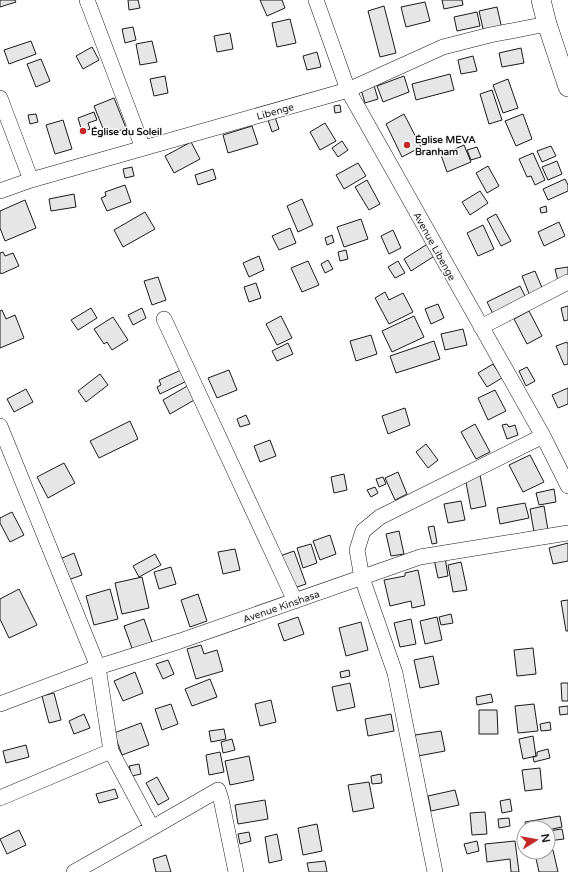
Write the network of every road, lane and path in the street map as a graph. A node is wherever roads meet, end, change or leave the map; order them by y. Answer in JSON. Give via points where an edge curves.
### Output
{"nodes":[{"id":1,"x":87,"y":0,"type":"edge"},
{"id":2,"x":316,"y":0,"type":"edge"},
{"id":3,"x":541,"y":0,"type":"edge"},
{"id":4,"x":547,"y":24,"type":"junction"},
{"id":5,"x":568,"y":88,"type":"edge"},
{"id":6,"x":348,"y":90,"type":"junction"},
{"id":7,"x":0,"y":98,"type":"edge"},
{"id":8,"x":143,"y":148,"type":"junction"},
{"id":9,"x":31,"y":180,"type":"junction"},
{"id":10,"x":0,"y":191,"type":"edge"},
{"id":11,"x":568,"y":282,"type":"edge"},
{"id":12,"x":164,"y":319,"type":"dead end"},
{"id":13,"x":481,"y":327,"type":"junction"},
{"id":14,"x":0,"y":426,"type":"edge"},
{"id":15,"x":543,"y":436,"type":"junction"},
{"id":16,"x":568,"y":486,"type":"edge"},
{"id":17,"x":568,"y":533,"type":"edge"},
{"id":18,"x":362,"y":578,"type":"junction"},
{"id":19,"x":295,"y":601,"type":"junction"},
{"id":20,"x":98,"y":667,"type":"junction"},
{"id":21,"x":0,"y":704,"type":"edge"},
{"id":22,"x":111,"y":751,"type":"junction"},
{"id":23,"x":0,"y":798,"type":"edge"},
{"id":24,"x":152,"y":828,"type":"junction"},
{"id":25,"x":74,"y":872,"type":"edge"},
{"id":26,"x":236,"y":872,"type":"edge"},
{"id":27,"x":434,"y":872,"type":"edge"}],
"edges":[{"from":1,"to":8,"type":"street"},
{"from":2,"to":6,"type":"street","name":"Avenue Libenge"},
{"from":3,"to":4,"type":"street"},
{"from":4,"to":5,"type":"street"},
{"from":4,"to":6,"type":"street","name":"Libenge","via":[[443,47]]},
{"from":6,"to":8,"type":"street","name":"Libenge"},
{"from":6,"to":13,"type":"street","name":"Avenue Libenge"},
{"from":7,"to":9,"type":"street"},
{"from":8,"to":9,"type":"street","name":"Libenge"},
{"from":9,"to":10,"type":"street","name":"Libenge"},
{"from":11,"to":13,"type":"street"},
{"from":12,"to":19,"type":"street"},
{"from":13,"to":15,"type":"street","name":"Avenue Libenge"},
{"from":14,"to":20,"type":"street"},
{"from":15,"to":16,"type":"street","name":"Avenue Libenge"},
{"from":15,"to":18,"type":"street","via":[[380,517],[363,531],[357,550]]},
{"from":17,"to":18,"type":"street","name":"Avenue Kinshasa","via":[[420,557]]},
{"from":18,"to":19,"type":"street","name":"Avenue Kinshasa"},
{"from":18,"to":27,"type":"street","via":[[395,673]]},
{"from":19,"to":20,"type":"street","name":"Avenue Kinshasa"},
{"from":20,"to":21,"type":"street","name":"Avenue Kinshasa"},
{"from":20,"to":22,"type":"street"},
{"from":22,"to":23,"type":"street"},
{"from":22,"to":24,"type":"street"},
{"from":24,"to":25,"type":"street"},
{"from":24,"to":26,"type":"street","via":[[218,790]]}]}
